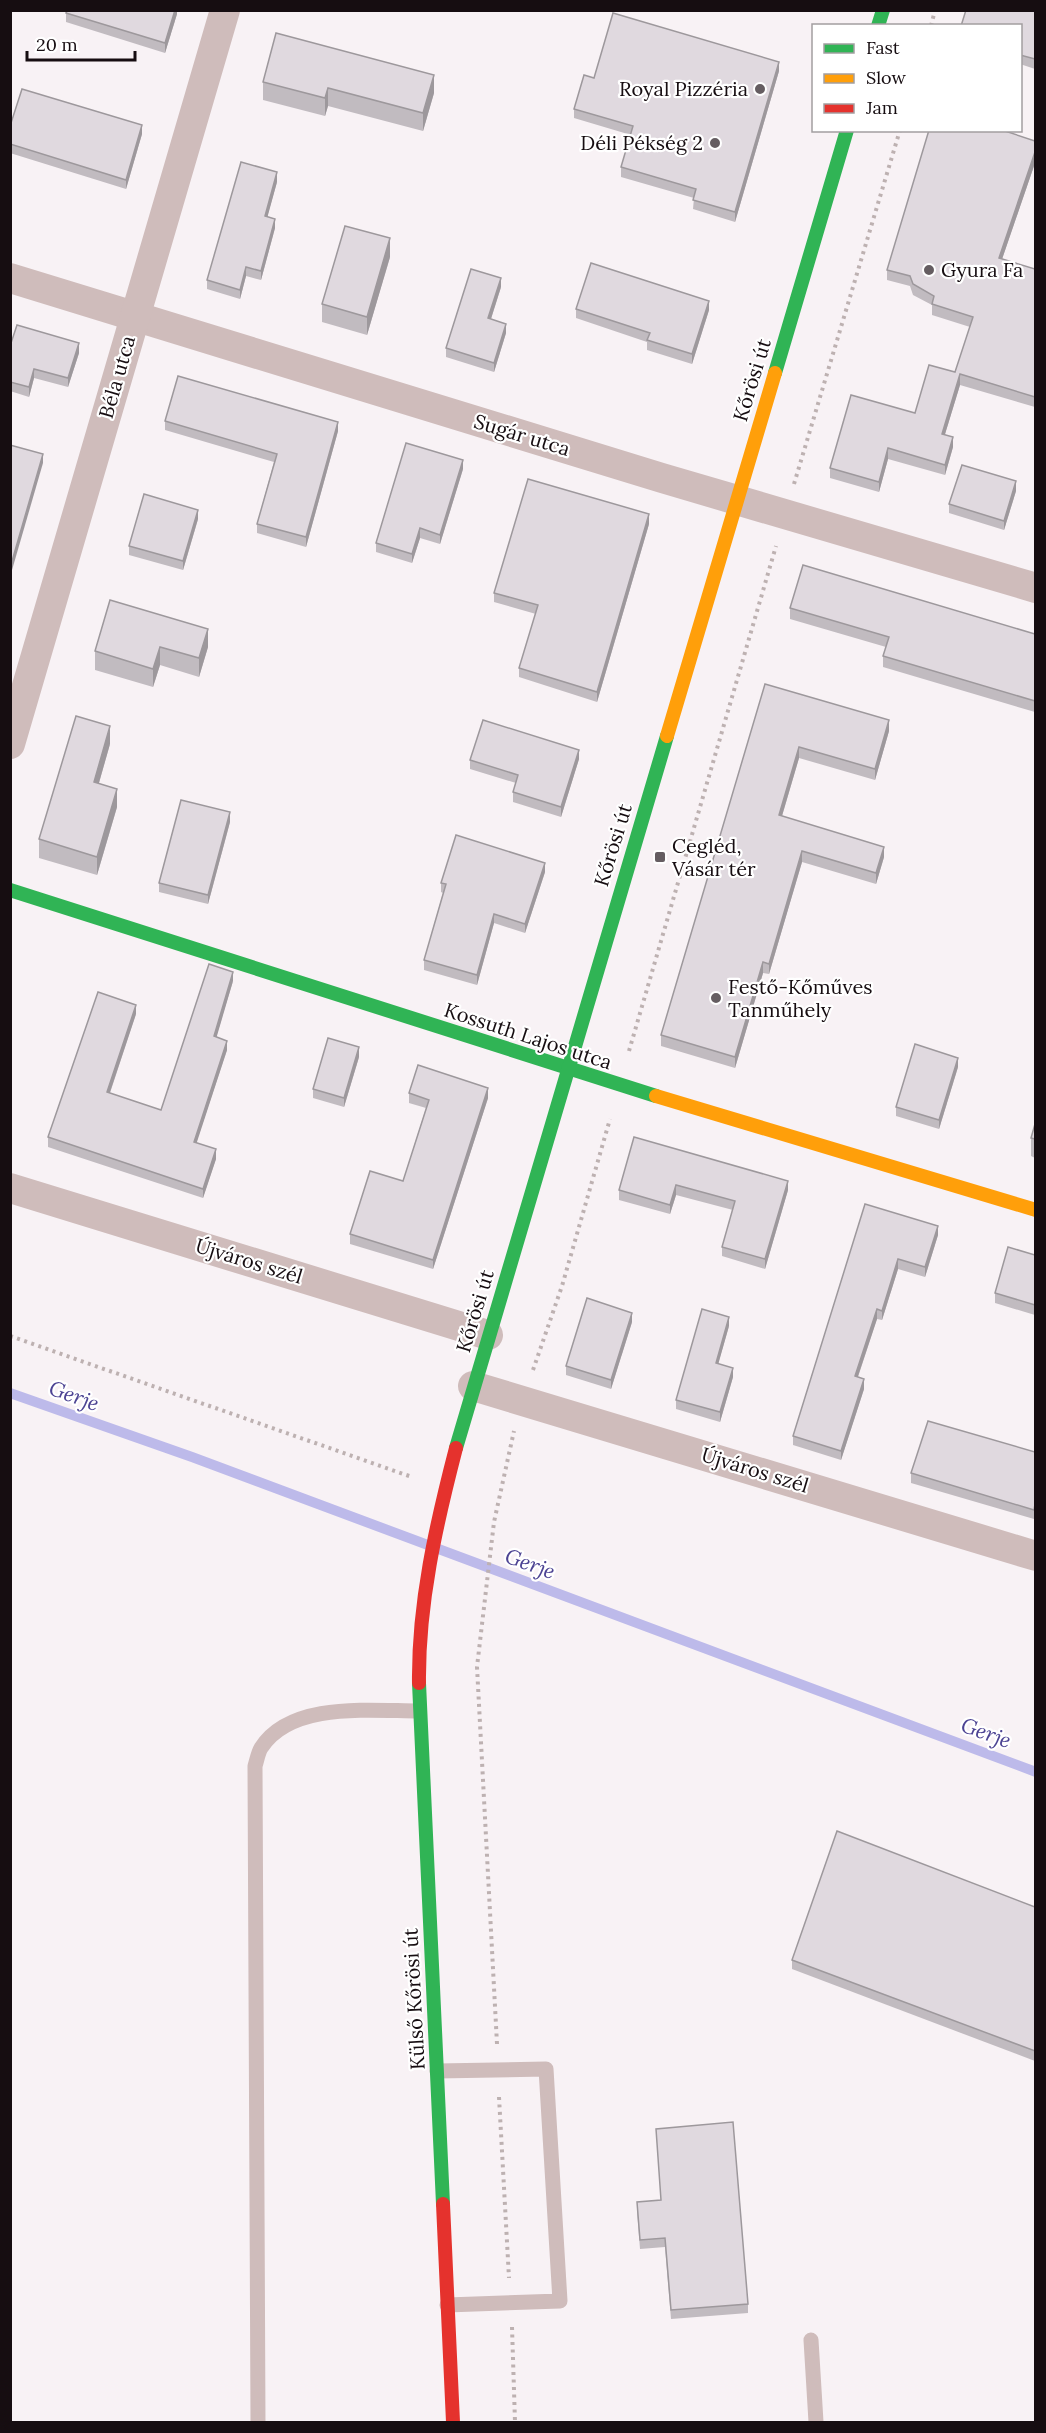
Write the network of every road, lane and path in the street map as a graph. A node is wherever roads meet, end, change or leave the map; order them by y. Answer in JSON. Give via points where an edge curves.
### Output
{"nodes":[{"id":1,"x":225,"y":10,"type":"edge"},
{"id":2,"x":846,"y":132,"type":"edge"},
{"id":3,"x":899,"y":132,"type":"edge"},
{"id":4,"x":10,"y":278,"type":"edge"},
{"id":5,"x":135,"y":316,"type":"junction"},
{"id":6,"x":736,"y":500,"type":"junction"},
{"id":7,"x":785,"y":514,"type":"junction"},
{"id":8,"x":1035,"y":588,"type":"edge"},
{"id":9,"x":10,"y":744,"type":"edge"},
{"id":10,"x":10,"y":890,"type":"edge"},
{"id":11,"x":567,"y":1069,"type":"junction"},
{"id":12,"x":620,"y":1086,"type":"junction"},
{"id":13,"x":10,"y":1188,"type":"edge"},
{"id":14,"x":1035,"y":1210,"type":"edge"},
{"id":15,"x":489,"y":1335,"type":"junction"},
{"id":16,"x":10,"y":1336,"type":"edge"},
{"id":17,"x":473,"y":1386,"type":"junction"},
{"id":18,"x":523,"y":1401,"type":"junction"},
{"id":19,"x":445,"y":1488,"type":"junction"},
{"id":20,"x":1035,"y":1556,"type":"edge"},
{"id":21,"x":429,"y":1574,"type":"joint"},
{"id":22,"x":419,"y":1710,"type":"junction"},
{"id":23,"x":498,"y":2070,"type":"junction"},
{"id":24,"x":437,"y":2071,"type":"junction"},
{"id":25,"x":511,"y":2303,"type":"junction"},
{"id":26,"x":447,"y":2305,"type":"junction"},
{"id":27,"x":811,"y":2340,"type":"dead end"},
{"id":28,"x":258,"y":2422,"type":"edge"},
{"id":29,"x":453,"y":2422,"type":"edge"},
{"id":30,"x":515,"y":2422,"type":"edge"},
{"id":31,"x":816,"y":2422,"type":"edge"}],
"edges":[{"from":1,"to":5,"type":"street","name":"Béla utca"},
{"from":2,"to":6,"type":"main road","name":"Kőrösi út"},
{"from":3,"to":7,"type":"path"},
{"from":4,"to":5,"type":"street","name":"Sugár utca"},
{"from":5,"to":6,"type":"street","name":"Sugár utca"},
{"from":5,"to":9,"type":"street","name":"Béla utca"},
{"from":6,"to":7,"type":"street","name":"Sugár utca"},
{"from":6,"to":11,"type":"main road","name":"Kőrösi út"},
{"from":7,"to":8,"type":"street","name":"Sugár utca"},
{"from":7,"to":12,"type":"path"},
{"from":10,"to":11,"type":"main road","name":"Kossuth Lajos utca"},
{"from":11,"to":12,"type":"main road","name":"Kossuth Lajos utca"},
{"from":11,"to":15,"type":"main road","name":"Kőrösi út"},
{"from":12,"to":14,"type":"main road","name":"Kossuth Lajos utca"},
{"from":12,"to":18,"type":"path","via":[[562,1286]]},
{"from":13,"to":15,"type":"street","name":"Újváros szél"},
{"from":15,"to":17,"type":"main road","name":"Kőrösi út"},
{"from":16,"to":19,"type":"path"},
{"from":17,"to":18,"type":"street","name":"Újváros szél"},
{"from":17,"to":19,"type":"main road","name":"Kőrösi út"},
{"from":18,"to":20,"type":"street","name":"Újváros szél"},
{"from":18,"to":23,"type":"path","via":[[494,1522],[477,1667]]},
{"from":19,"to":21,"type":"main road","name":"Kőrösi út"},
{"from":21,"to":22,"type":"main road","name":"Külső Kőrösi út","via":[[419,1650]]},
{"from":22,"to":24,"type":"main road","name":"Külső Kőrösi út"},
{"from":22,"to":28,"type":"lane","via":[[328,1712],[290,1723],[274,1733],[261,1749],[255,1766]]},
{"from":23,"to":24,"type":"lane"},
{"from":23,"to":25,"type":"path"},
{"from":23,"to":25,"type":"lane","via":[[546,2069],[560,2301]]},
{"from":24,"to":26,"type":"main road","name":"Külső Kőrösi út"},
{"from":25,"to":26,"type":"lane"},
{"from":25,"to":30,"type":"path"},
{"from":26,"to":29,"type":"main road","name":"Külső Kőrösi út"},
{"from":27,"to":31,"type":"lane"}]}
